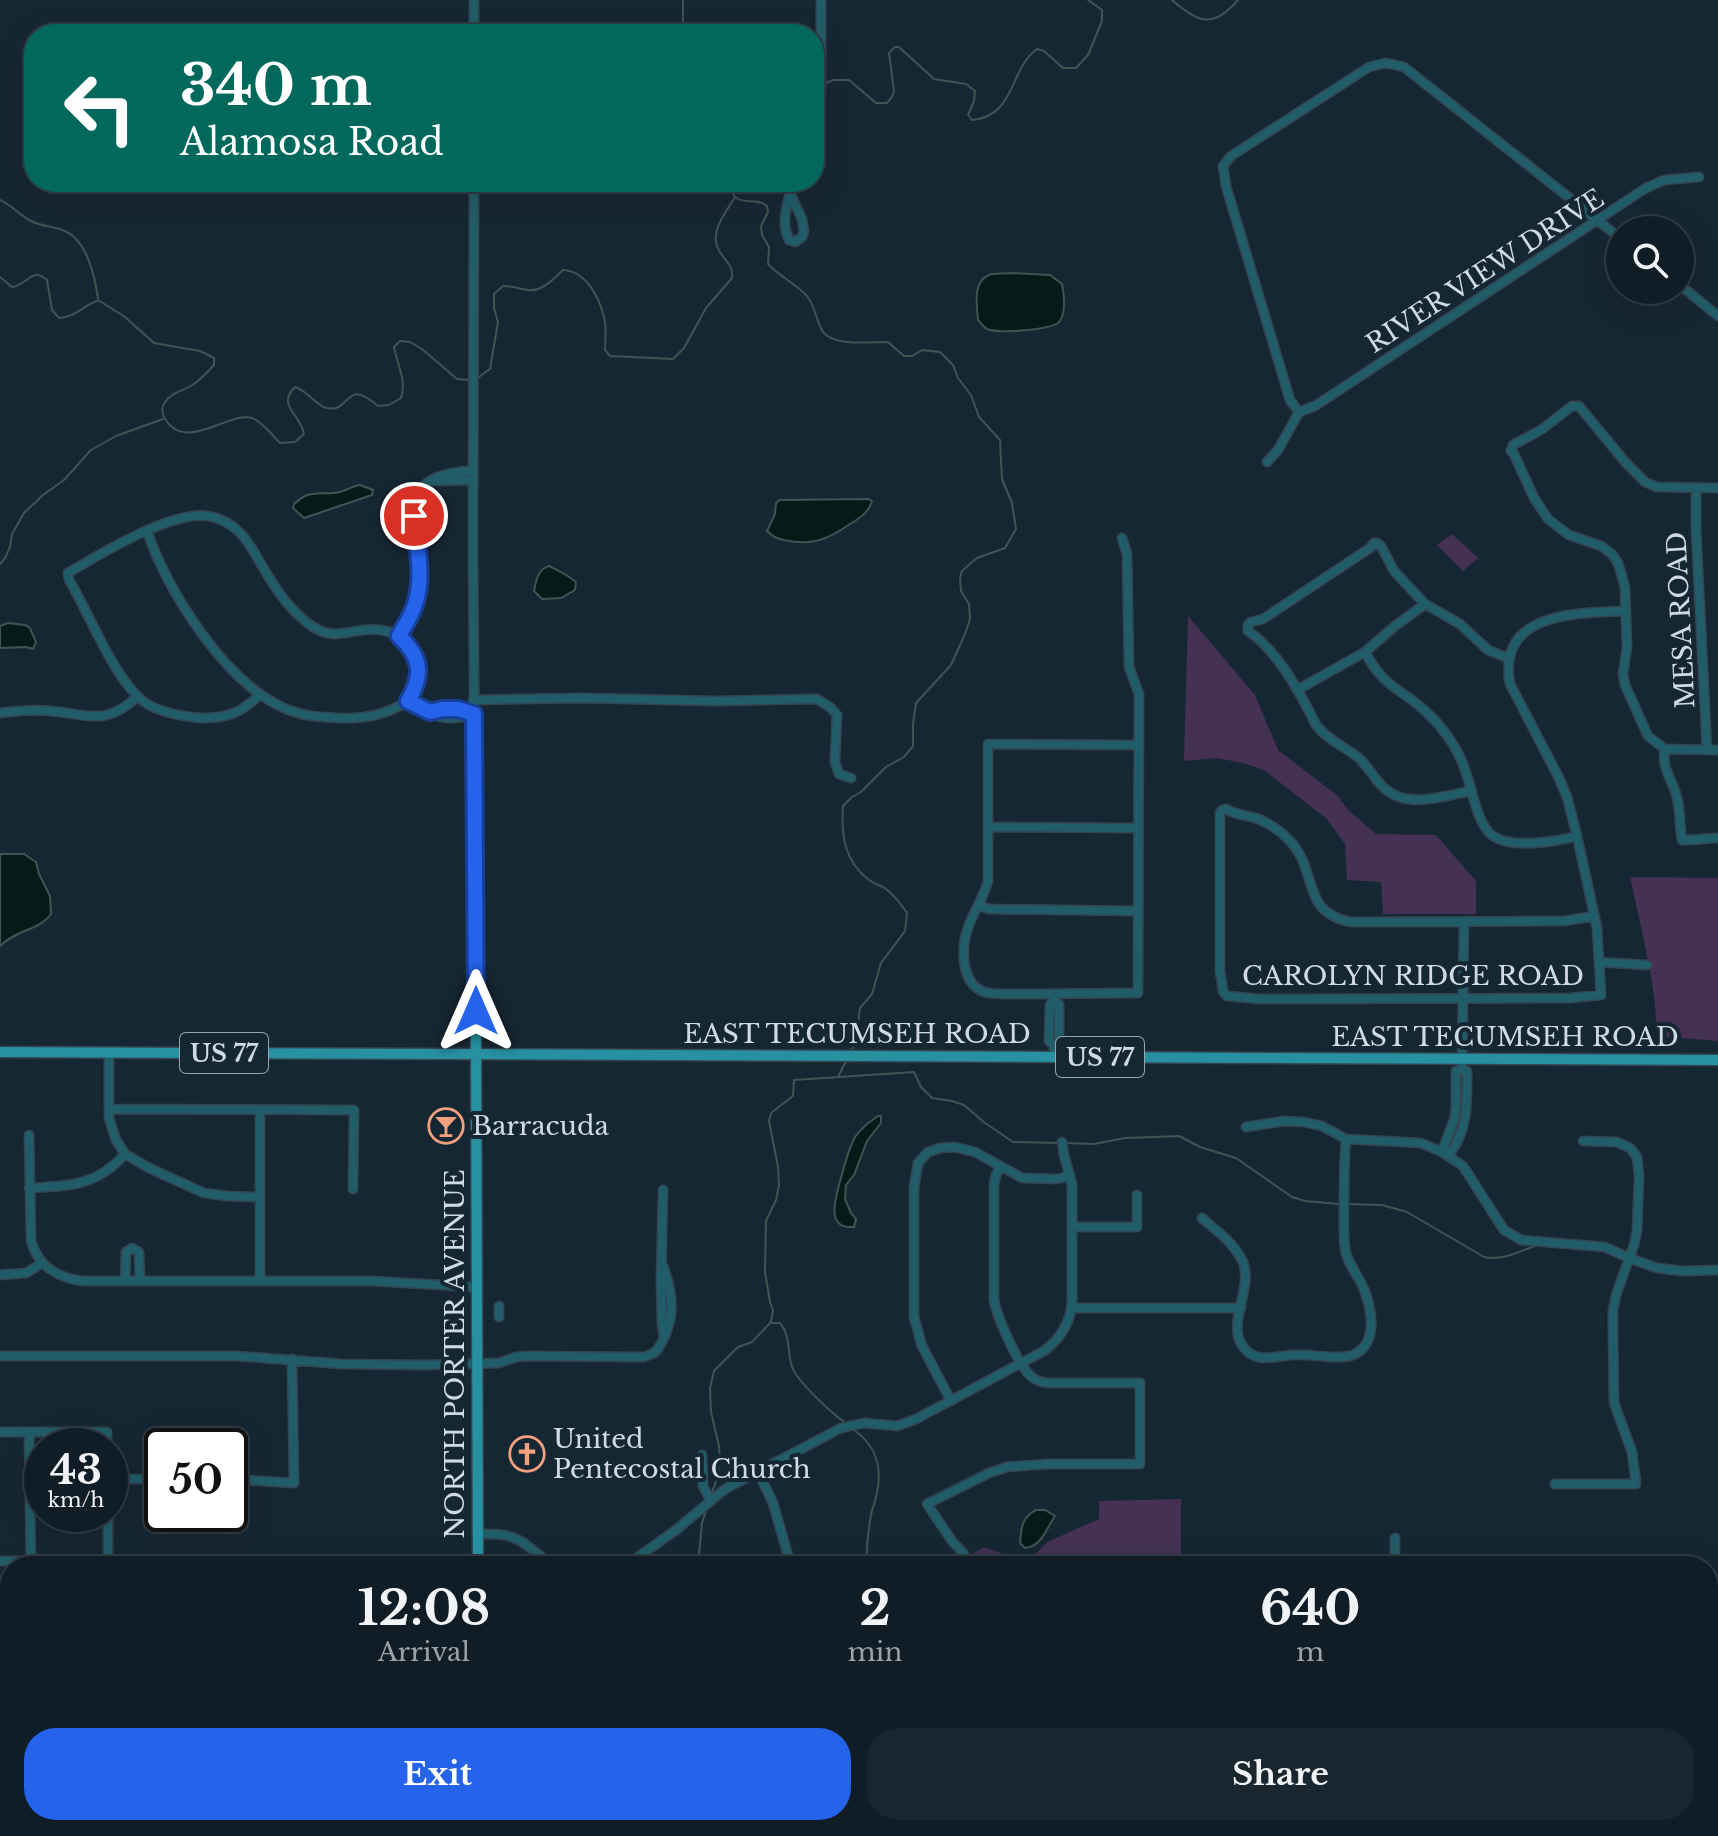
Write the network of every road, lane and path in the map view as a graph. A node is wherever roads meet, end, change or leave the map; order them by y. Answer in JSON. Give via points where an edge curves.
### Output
{"nodes":[{"id":1,"x":474,"y":0,"type":"edge"},
{"id":2,"x":821,"y":0,"type":"edge"},
{"id":3,"x":474,"y":24,"type":"edge"},
{"id":4,"x":821,"y":24,"type":"edge"},
{"id":5,"x":1699,"y":177,"type":"dead end"},
{"id":6,"x":474,"y":192,"type":"edge"},
{"id":7,"x":790,"y":193,"type":"joint"},
{"id":8,"x":1598,"y":221,"type":"junction"},
{"id":9,"x":1606,"y":227,"type":"edge"},
{"id":10,"x":1694,"y":296,"type":"edge"},
{"id":11,"x":1718,"y":316,"type":"edge"},
{"id":12,"x":1299,"y":412,"type":"junction"},
{"id":13,"x":1267,"y":462,"type":"dead end"},
{"id":14,"x":473,"y":476,"type":"junction"},
{"id":15,"x":1696,"y":488,"type":"junction"},
{"id":16,"x":1718,"y":488,"type":"edge"},
{"id":17,"x":147,"y":531,"type":"junction"},
{"id":18,"x":1122,"y":538,"type":"dead end"},
{"id":19,"x":1425,"y":604,"type":"junction"},
{"id":20,"x":1626,"y":611,"type":"junction"},
{"id":21,"x":399,"y":636,"type":"junction"},
{"id":22,"x":1365,"y":652,"type":"junction"},
{"id":23,"x":1508,"y":658,"type":"junction"},
{"id":24,"x":1297,"y":690,"type":"junction"},
{"id":25,"x":259,"y":695,"type":"junction"},
{"id":26,"x":138,"y":696,"type":"junction"},
{"id":27,"x":473,"y":700,"type":"junction"},
{"id":28,"x":408,"y":701,"type":"junction"},
{"id":29,"x":0,"y":713,"type":"edge"},
{"id":30,"x":474,"y":714,"type":"junction"},
{"id":31,"x":1139,"y":745,"type":"junction"},
{"id":32,"x":1665,"y":749,"type":"junction"},
{"id":33,"x":1707,"y":750,"type":"junction"},
{"id":34,"x":1718,"y":750,"type":"edge"},
{"id":35,"x":851,"y":778,"type":"dead end"},
{"id":36,"x":1472,"y":791,"type":"junction"},
{"id":37,"x":475,"y":795,"type":"joint"},
{"id":38,"x":989,"y":827,"type":"junction"},
{"id":39,"x":1138,"y":828,"type":"junction"},
{"id":40,"x":1577,"y":836,"type":"junction"},
{"id":41,"x":1718,"y":838,"type":"edge"},
{"id":42,"x":978,"y":905,"type":"junction"},
{"id":43,"x":1137,"y":911,"type":"junction"},
{"id":44,"x":1595,"y":916,"type":"junction"},
{"id":45,"x":1464,"y":922,"type":"junction"},
{"id":46,"x":1599,"y":962,"type":"junction"},
{"id":47,"x":1647,"y":965,"type":"dead end"},
{"id":48,"x":1054,"y":997,"type":"junction"},
{"id":49,"x":1463,"y":999,"type":"junction"},
{"id":50,"x":1054,"y":1051,"type":"junction"},
{"id":51,"x":0,"y":1052,"type":"edge"},
{"id":52,"x":109,"y":1052,"type":"junction"},
{"id":53,"x":476,"y":1054,"type":"junction"},
{"id":54,"x":1718,"y":1060,"type":"edge"},
{"id":55,"x":1462,"y":1063,"type":"junction"},
{"id":56,"x":109,"y":1109,"type":"junction"},
{"id":57,"x":260,"y":1110,"type":"junction"},
{"id":58,"x":1246,"y":1127,"type":"dead end"},
{"id":59,"x":29,"y":1135,"type":"dead end"},
{"id":60,"x":1346,"y":1139,"type":"junction"},
{"id":61,"x":1583,"y":1141,"type":"dead end"},
{"id":62,"x":1062,"y":1142,"type":"dead end"},
{"id":63,"x":1442,"y":1152,"type":"junction"},
{"id":64,"x":125,"y":1154,"type":"junction"},
{"id":65,"x":1000,"y":1167,"type":"junction"},
{"id":66,"x":1069,"y":1176,"type":"junction"},
{"id":67,"x":29,"y":1188,"type":"junction"},
{"id":68,"x":353,"y":1189,"type":"dead end"},
{"id":69,"x":663,"y":1190,"type":"dead end"},
{"id":70,"x":1137,"y":1195,"type":"dead end"},
{"id":71,"x":260,"y":1197,"type":"junction"},
{"id":72,"x":1202,"y":1218,"type":"dead end"},
{"id":73,"x":1073,"y":1227,"type":"junction"},
{"id":74,"x":1629,"y":1258,"type":"junction"},
{"id":75,"x":42,"y":1263,"type":"junction"},
{"id":76,"x":1718,"y":1270,"type":"edge"},
{"id":77,"x":0,"y":1275,"type":"edge"},
{"id":78,"x":125,"y":1281,"type":"junction"},
{"id":79,"x":140,"y":1281,"type":"junction"},
{"id":80,"x":260,"y":1281,"type":"junction"},
{"id":81,"x":477,"y":1287,"type":"junction"},
{"id":82,"x":499,"y":1306,"type":"dead end"},
{"id":83,"x":1072,"y":1308,"type":"junction"},
{"id":84,"x":1241,"y":1308,"type":"junction"},
{"id":85,"x":499,"y":1317,"type":"dead end"},
{"id":86,"x":0,"y":1356,"type":"edge"},
{"id":87,"x":292,"y":1359,"type":"junction"},
{"id":88,"x":1022,"y":1363,"type":"junction"},
{"id":89,"x":477,"y":1364,"type":"junction"},
{"id":90,"x":951,"y":1401,"type":"junction"},
{"id":91,"x":856,"y":1412,"type":"dead end"},
{"id":92,"x":854,"y":1424,"type":"junction"},
{"id":93,"x":0,"y":1432,"type":"edge"},
{"id":94,"x":24,"y":1432,"type":"edge"},
{"id":95,"x":702,"y":1455,"type":"dead end"},
{"id":96,"x":758,"y":1472,"type":"junction"},
{"id":97,"x":248,"y":1480,"type":"edge"},
{"id":98,"x":1555,"y":1484,"type":"dead end"},
{"id":99,"x":708,"y":1501,"type":"junction"},
{"id":100,"x":31,"y":1532,"type":"edge"},
{"id":101,"x":108,"y":1532,"type":"edge"},
{"id":102,"x":478,"y":1534,"type":"junction"},
{"id":103,"x":1395,"y":1538,"type":"dead end"},
{"id":104,"x":31,"y":1556,"type":"edge"},
{"id":105,"x":108,"y":1556,"type":"edge"},
{"id":106,"x":478,"y":1556,"type":"edge"},
{"id":107,"x":541,"y":1556,"type":"edge"},
{"id":108,"x":639,"y":1556,"type":"edge"},
{"id":109,"x":788,"y":1556,"type":"edge"},
{"id":110,"x":965,"y":1556,"type":"edge"},
{"id":111,"x":1395,"y":1556,"type":"edge"}],
"edges":[{"from":1,"to":3,"type":"street"},
{"from":2,"to":4,"type":"street"},
{"from":5,"to":8,"type":"street","name":"RIVER VIEW DRIVE","via":[[1655,183]]},
{"from":6,"to":14,"type":"street","name":"NORTH PORTER AVENUE"},
{"from":7,"to":7,"type":"street","via":[[784,225],[795,242],[802,237],[803,224]]},
{"from":8,"to":9,"type":"street"},
{"from":8,"to":12,"type":"street","name":"RIVER VIEW DRIVE"},
{"from":8,"to":12,"type":"street","via":[[1404,67],[1369,67],[1347,81],[1223,166],[1290,400]]},
{"from":10,"to":11,"type":"street"},
{"from":12,"to":13,"type":"street"},
{"from":14,"to":21,"type":"street","via":[[429,481],[421,490],[415,507],[420,579],[416,602]]},
{"from":14,"to":27,"type":"street","name":"NORTH PORTER AVENUE"},
{"from":15,"to":16,"type":"street"},
{"from":15,"to":20,"type":"street","via":[[1645,482],[1579,406],[1513,445],[1511,451],[1548,519],[1612,554],[1623,575]]},
{"from":15,"to":33,"type":"street","name":"MESA ROAD"},
{"from":17,"to":21,"type":"street","via":[[200,515],[223,520],[250,543],[287,603],[316,629],[342,635],[374,629]]},
{"from":17,"to":25,"type":"street","via":[[204,637]]},
{"from":17,"to":26,"type":"street","via":[[68,573],[94,629]]},
{"from":18,"to":31,"type":"street","via":[[1127,554],[1129,667],[1139,694]]},
{"from":19,"to":22,"type":"street"},
{"from":19,"to":23,"type":"street","via":[[1460,624],[1488,650]]},
{"from":19,"to":24,"type":"street","via":[[1374,543],[1251,622],[1248,631]]},
{"from":20,"to":23,"type":"street","via":[[1543,621],[1529,628]]},
{"from":20,"to":32,"type":"street","via":[[1625,685],[1648,736]]},
{"from":21,"to":28,"type":"street","via":[[418,666],[416,688]]},
{"from":22,"to":24,"type":"street"},
{"from":22,"to":36,"type":"street","via":[[1382,677],[1441,729],[1461,759]]},
{"from":23,"to":40,"type":"street","via":[[1510,684],[1558,776]]},
{"from":24,"to":36,"type":"street","via":[[1322,732],[1362,761],[1384,789],[1414,800]]},
{"from":25,"to":26,"type":"street","via":[[237,713],[201,718],[166,713]]},
{"from":25,"to":28,"type":"street","via":[[305,715],[349,719],[387,713]]},
{"from":26,"to":29,"type":"street","via":[[105,716]]},
{"from":27,"to":30,"type":"street","name":"NORTH PORTER AVENUE"},
{"from":27,"to":35,"type":"street","via":[[817,699],[837,715],[835,762],[839,774]]},
{"from":28,"to":30,"type":"street","via":[[430,712],[458,709]]},
{"from":30,"to":37,"type":"street","name":"NORTH PORTER AVENUE"},
{"from":31,"to":38,"type":"street","via":[[988,744]]},
{"from":31,"to":39,"type":"street"},
{"from":32,"to":33,"type":"street"},
{"from":32,"to":41,"type":"street","via":[[1682,840]]},
{"from":33,"to":34,"type":"street"},
{"from":36,"to":40,"type":"street","via":[[1484,828],[1501,840]]},
{"from":37,"to":53,"type":"main road","name":"NORTH PORTER AVENUE"},
{"from":38,"to":39,"type":"street"},
{"from":38,"to":42,"type":"street","via":[[988,881]]},
{"from":39,"to":43,"type":"street"},
{"from":40,"to":44,"type":"street"},
{"from":42,"to":43,"type":"street"},
{"from":42,"to":48,"type":"street","via":[[965,940],[971,982],[984,992]]},
{"from":43,"to":48,"type":"street","via":[[1138,993]]},
{"from":44,"to":45,"type":"street"},
{"from":44,"to":46,"type":"street"},
{"from":45,"to":49,"type":"street"},
{"from":45,"to":49,"type":"street","name":"CAROLYN RIDGE ROAD","via":[[1336,918],[1315,899],[1307,869],[1291,842],[1268,823],[1226,809],[1220,813],[1220,971],[1225,995]]},
{"from":46,"to":47,"type":"street","name":"CAROLYN RIDGE ROAD"},
{"from":46,"to":49,"type":"street","name":"CAROLYN RIDGE ROAD","via":[[1601,995]]},
{"from":48,"to":50,"type":"street","via":[[1049,1041]]},
{"from":49,"to":55,"type":"street"},
{"from":50,"to":53,"type":"main road","name":"EAST TECUMSEH ROAD","number":"US 77","via":[[873,1056]]},
{"from":50,"to":55,"type":"main road","name":"EAST TECUMSEH ROAD","number":"US 77"},
{"from":51,"to":52,"type":"main road","number":"US 77"},
{"from":52,"to":53,"type":"main road","number":"US 77"},
{"from":52,"to":56,"type":"street"},
{"from":53,"to":81,"type":"main road","name":"NORTH PORTER AVENUE"},
{"from":54,"to":55,"type":"main road","name":"EAST TECUMSEH ROAD","number":"US 77"},
{"from":55,"to":63,"type":"street","via":[[1456,1071],[1454,1120]]},
{"from":56,"to":57,"type":"street"},
{"from":56,"to":64,"type":"street","via":[[113,1134]]},
{"from":57,"to":68,"type":"street","via":[[354,1110]]},
{"from":57,"to":71,"type":"street"},
{"from":58,"to":60,"type":"street","via":[[1304,1122]]},
{"from":59,"to":67,"type":"street"},
{"from":60,"to":63,"type":"street","via":[[1421,1143]]},
{"from":60,"to":84,"type":"street","via":[[1345,1250],[1366,1296],[1370,1339],[1355,1355],[1340,1358],[1259,1358],[1240,1343]]},
{"from":61,"to":74,"type":"street","via":[[1617,1142],[1637,1157],[1637,1231]]},
{"from":62,"to":66,"type":"street"},
{"from":63,"to":74,"type":"street","via":[[1463,1166],[1504,1230],[1521,1240],[1605,1247]]},
{"from":64,"to":67,"type":"street","via":[[82,1183]]},
{"from":64,"to":71,"type":"street","via":[[204,1193]]},
{"from":65,"to":66,"type":"street","via":[[1026,1178]]},
{"from":65,"to":88,"type":"street","via":[[994,1184],[994,1300]]},
{"from":65,"to":90,"type":"street","via":[[955,1147],[933,1150],[918,1163],[914,1317],[922,1346]]},
{"from":66,"to":73,"type":"street"},
{"from":67,"to":75,"type":"street","via":[[31,1241]]},
{"from":69,"to":89,"type":"street","via":[[664,1337],[658,1349],[644,1357],[527,1356]]},
{"from":70,"to":73,"type":"street","via":[[1137,1227]]},
{"from":71,"to":80,"type":"street"},
{"from":72,"to":84,"type":"street","via":[[1242,1259],[1246,1280]]},
{"from":73,"to":83,"type":"street"},
{"from":74,"to":76,"type":"street","via":[[1657,1268]]},
{"from":74,"to":98,"type":"street","via":[[1613,1310],[1614,1403],[1632,1452],[1636,1484]]},
{"from":75,"to":77,"type":"street","via":[[26,1273]]},
{"from":75,"to":78,"type":"street","via":[[71,1279]]},
{"from":78,"to":79,"type":"street"},
{"from":78,"to":79,"type":"street","via":[[126,1252],[132,1248],[139,1252]]},
{"from":79,"to":80,"type":"street"},
{"from":80,"to":81,"type":"street"},
{"from":81,"to":89,"type":"main road","name":"NORTH PORTER AVENUE"},
{"from":82,"to":85,"type":"street"},
{"from":83,"to":84,"type":"street"},
{"from":83,"to":88,"type":"street","via":[[1061,1335]]},
{"from":86,"to":87,"type":"street"},
{"from":87,"to":89,"type":"street"},
{"from":87,"to":97,"type":"street","via":[[294,1483]]},
{"from":88,"to":90,"type":"street"},
{"from":88,"to":110,"type":"street","via":[[1043,1383],[1140,1383],[1140,1464],[1007,1467],[927,1504]]},
{"from":89,"to":102,"type":"main road","name":"NORTH PORTER AVENUE"},
{"from":90,"to":92,"type":"street","via":[[897,1426]]},
{"from":91,"to":92,"type":"street"},
{"from":92,"to":96,"type":"street"},
{"from":93,"to":94,"type":"street"},
{"from":95,"to":99,"type":"street"},
{"from":96,"to":99,"type":"street"},
{"from":96,"to":109,"type":"street"},
{"from":99,"to":108,"type":"street"},
{"from":100,"to":104,"type":"street"},
{"from":101,"to":105,"type":"street"},
{"from":102,"to":106,"type":"main road","name":"NORTH PORTER AVENUE"},
{"from":102,"to":107,"type":"street","via":[[509,1536]]},
{"from":103,"to":111,"type":"street"}]}
